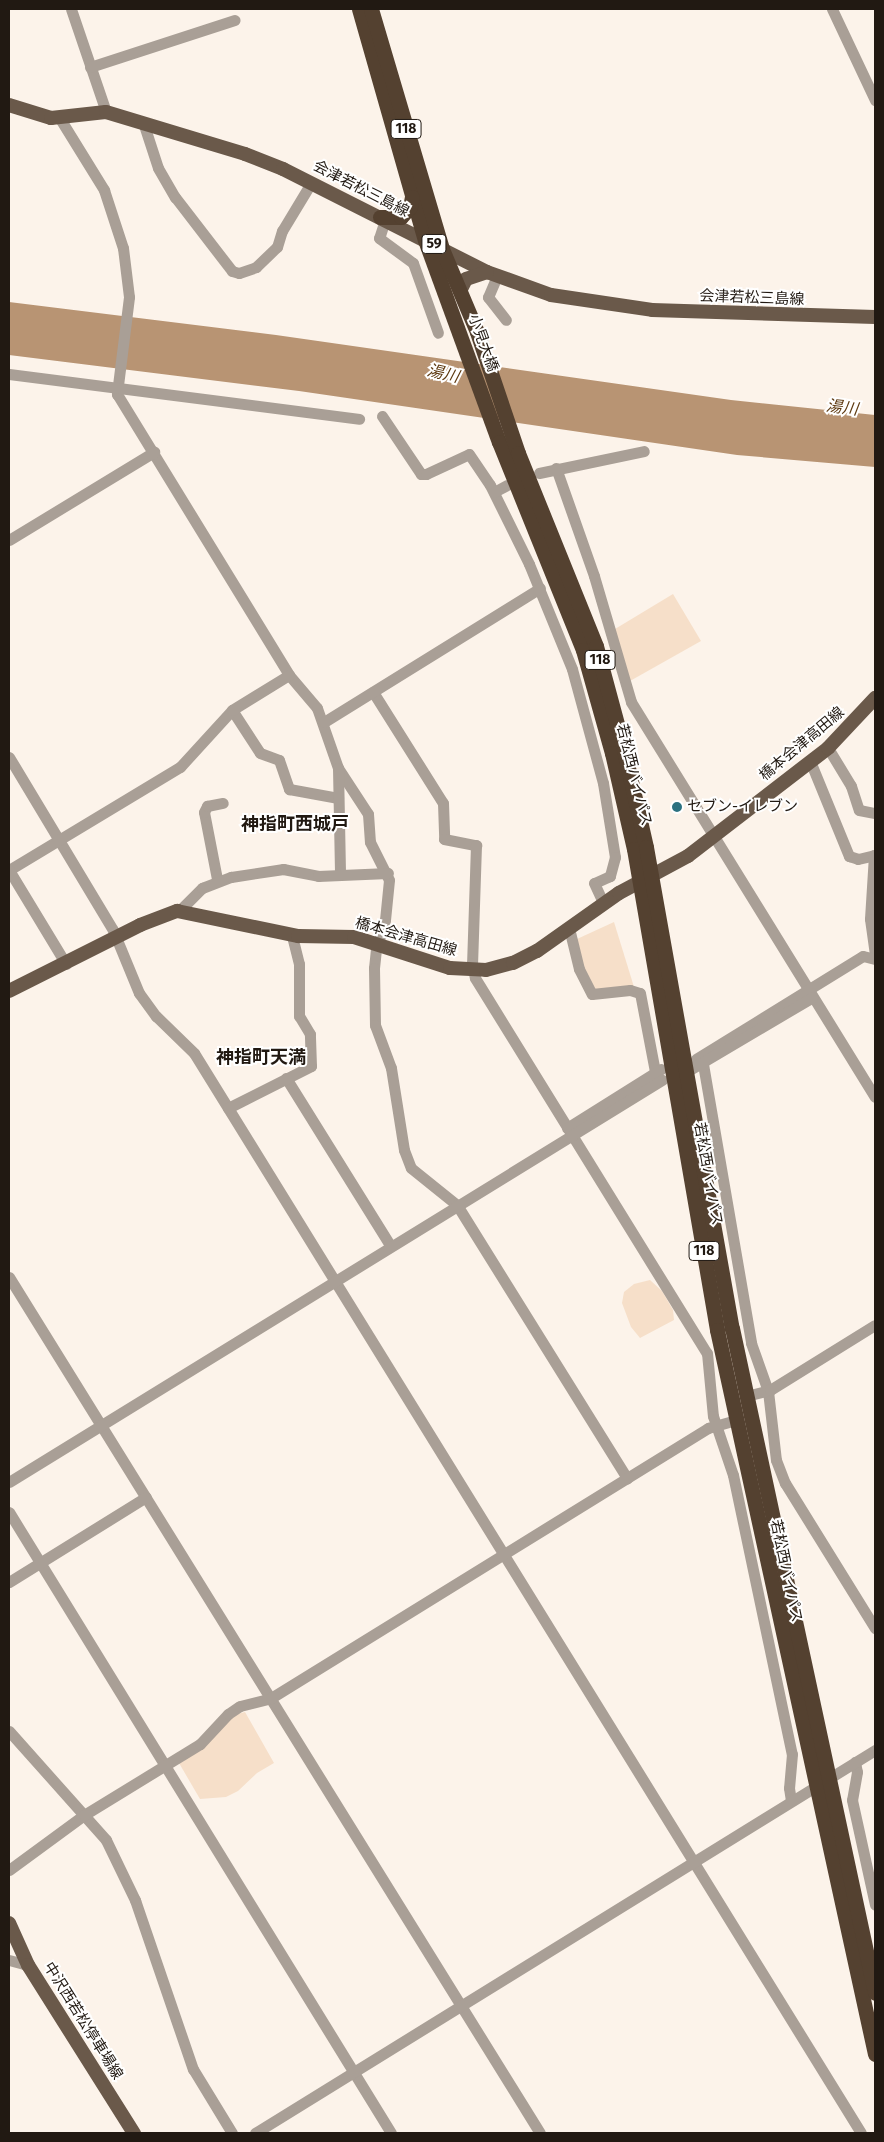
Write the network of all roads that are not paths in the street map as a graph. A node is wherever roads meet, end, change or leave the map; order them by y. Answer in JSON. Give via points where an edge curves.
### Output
{"nodes":[{"id":1,"x":71,"y":9,"type":"edge"},
{"id":2,"x":359,"y":9,"type":"edge"},
{"id":3,"x":372,"y":9,"type":"edge"},
{"id":4,"x":832,"y":9,"type":"edge"},
{"id":5,"x":235,"y":20,"type":"dead end"},
{"id":6,"x":90,"y":67,"type":"junction"},
{"id":7,"x":875,"y":100,"type":"edge"},
{"id":8,"x":9,"y":106,"type":"edge"},
{"id":9,"x":106,"y":112,"type":"junction"},
{"id":10,"x":59,"y":118,"type":"junction"},
{"id":11,"x":143,"y":122,"type":"junction"},
{"id":12,"x":310,"y":183,"type":"junction"},
{"id":13,"x":412,"y":197,"type":"junction"},
{"id":14,"x":383,"y":218,"type":"junction"},
{"id":15,"x":425,"y":240,"type":"junction"},
{"id":16,"x":442,"y":249,"type":"junction"},
{"id":17,"x":492,"y":274,"type":"junction"},
{"id":18,"x":460,"y":291,"type":"junction"},
{"id":19,"x":875,"y":317,"type":"edge"},
{"id":20,"x":506,"y":320,"type":"dead end"},
{"id":21,"x":438,"y":333,"type":"dead end"},
{"id":22,"x":470,"y":335,"type":"junction"},
{"id":23,"x":9,"y":374,"type":"edge"},
{"id":24,"x":116,"y":386,"type":"junction"},
{"id":25,"x":382,"y":416,"type":"dead end"},
{"id":26,"x":360,"y":419,"type":"dead end"},
{"id":27,"x":644,"y":451,"type":"dead end"},
{"id":28,"x":154,"y":452,"type":"junction"},
{"id":29,"x":512,"y":456,"type":"joint"},
{"id":30,"x":556,"y":468,"type":"junction"},
{"id":31,"x":539,"y":473,"type":"dead end"},
{"id":32,"x":507,"y":485,"type":"dead end"},
{"id":33,"x":494,"y":492,"type":"junction"},
{"id":34,"x":9,"y":540,"type":"edge"},
{"id":35,"x":540,"y":588,"type":"junction"},
{"id":36,"x":289,"y":675,"type":"junction"},
{"id":37,"x":373,"y":692,"type":"junction"},
{"id":38,"x":875,"y":698,"type":"edge"},
{"id":39,"x":232,"y":710,"type":"junction"},
{"id":40,"x":324,"y":722,"type":"junction"},
{"id":41,"x":828,"y":748,"type":"junction"},
{"id":42,"x":9,"y":756,"type":"edge"},
{"id":43,"x":810,"y":762,"type":"junction"},
{"id":44,"x":338,"y":768,"type":"junction"},
{"id":45,"x":338,"y":798,"type":"junction"},
{"id":46,"x":223,"y":803,"type":"dead end"},
{"id":47,"x":875,"y":813,"type":"edge"},
{"id":48,"x":713,"y":837,"type":"junction"},
{"id":49,"x":58,"y":839,"type":"junction"},
{"id":50,"x":875,"y":855,"type":"edge"},
{"id":51,"x":9,"y":870,"type":"edge"},
{"id":52,"x":340,"y":873,"type":"junction"},
{"id":53,"x":388,"y":873,"type":"junction"},
{"id":54,"x":646,"y":879,"type":"junction"},
{"id":55,"x":217,"y":880,"type":"junction"},
{"id":56,"x":604,"y":904,"type":"junction"},
{"id":57,"x":179,"y":912,"type":"junction"},
{"id":58,"x":569,"y":928,"type":"junction"},
{"id":59,"x":292,"y":936,"type":"junction"},
{"id":60,"x":116,"y":939,"type":"junction"},
{"id":61,"x":378,"y":944,"type":"junction"},
{"id":62,"x":875,"y":957,"type":"edge"},
{"id":63,"x":66,"y":964,"type":"junction"},
{"id":64,"x":474,"y":971,"type":"junction"},
{"id":65,"x":9,"y":991,"type":"edge"},
{"id":66,"x":811,"y":993,"type":"junction"},
{"id":67,"x":700,"y":1062,"type":"junction"},
{"id":68,"x":671,"y":1064,"type":"junction"},
{"id":69,"x":686,"y":1072,"type":"junction"},
{"id":70,"x":658,"y":1076,"type":"junction"},
{"id":71,"x":286,"y":1078,"type":"junction"},
{"id":72,"x":875,"y":1097,"type":"edge"},
{"id":73,"x":228,"y":1108,"type":"junction"},
{"id":74,"x":569,"y":1132,"type":"junction"},
{"id":75,"x":457,"y":1205,"type":"junction"},
{"id":76,"x":390,"y":1245,"type":"junction"},
{"id":77,"x":9,"y":1277,"type":"edge"},
{"id":78,"x":334,"y":1280,"type":"junction"},
{"id":79,"x":875,"y":1325,"type":"edge"},
{"id":80,"x":768,"y":1391,"type":"junction"},
{"id":81,"x":746,"y":1396,"type":"junction"},
{"id":82,"x":736,"y":1420,"type":"junction"},
{"id":83,"x":101,"y":1425,"type":"junction"},
{"id":84,"x":715,"y":1425,"type":"junction"},
{"id":85,"x":627,"y":1478,"type":"junction"},
{"id":86,"x":9,"y":1482,"type":"edge"},
{"id":87,"x":146,"y":1497,"type":"junction"},
{"id":88,"x":9,"y":1512,"type":"edge"},
{"id":89,"x":504,"y":1554,"type":"junction"},
{"id":90,"x":39,"y":1563,"type":"junction"},
{"id":91,"x":9,"y":1582,"type":"edge"},
{"id":92,"x":875,"y":1628,"type":"edge"},
{"id":93,"x":270,"y":1698,"type":"junction"},
{"id":94,"x":9,"y":1731,"type":"edge"},
{"id":95,"x":875,"y":1750,"type":"edge"},
{"id":96,"x":855,"y":1762,"type":"junction"},
{"id":97,"x":164,"y":1765,"type":"junction"},
{"id":98,"x":821,"y":1783,"type":"junction"},
{"id":99,"x":791,"y":1800,"type":"junction"},
{"id":100,"x":84,"y":1815,"type":"junction"},
{"id":101,"x":694,"y":1861,"type":"junction"},
{"id":102,"x":9,"y":1870,"type":"edge"},
{"id":103,"x":875,"y":1905,"type":"edge"},
{"id":104,"x":9,"y":1923,"type":"edge"},
{"id":105,"x":9,"y":1960,"type":"edge"},
{"id":106,"x":28,"y":1965,"type":"junction"},
{"id":107,"x":875,"y":1993,"type":"edge"},
{"id":108,"x":461,"y":2006,"type":"junction"},
{"id":109,"x":875,"y":2054,"type":"edge"},
{"id":110,"x":353,"y":2074,"type":"junction"},
{"id":111,"x":134,"y":2133,"type":"edge"},
{"id":112,"x":232,"y":2133,"type":"edge"},
{"id":113,"x":255,"y":2133,"type":"edge"},
{"id":114,"x":390,"y":2133,"type":"edge"},
{"id":115,"x":540,"y":2133,"type":"edge"},
{"id":116,"x":862,"y":2133,"type":"edge"}],
"edges":[{"from":1,"to":6,"type":"street"},
{"from":2,"to":13,"type":"highway","number":"118"},
{"from":3,"to":16,"type":"highway","number":"118"},
{"from":4,"to":7,"type":"street"},
{"from":5,"to":6,"type":"street"},
{"from":6,"to":9,"type":"street"},
{"from":8,"to":10,"type":"main road","name":"会津若松三島線","number":"59"},
{"from":9,"to":10,"type":"main road","name":"会津若松三島線","number":"59"},
{"from":9,"to":11,"type":"main road","name":"会津若松三島線","number":"59"},
{"from":10,"to":24,"type":"street","via":[[104,190],[123,248],[129,297]]},
{"from":11,"to":12,"type":"main road","name":"会津若松三島線","number":"59","via":[[245,154]]},
{"from":11,"to":12,"type":"street","via":[[158,168],[175,197],[232,271],[256,268],[277,247],[282,231]]},
{"from":12,"to":14,"type":"main road","name":"会津若松三島線","number":"59"},
{"from":13,"to":14,"type":"highway","via":[[408,211],[401,217]]},
{"from":13,"to":15,"type":"highway","number":"118"},
{"from":14,"to":15,"type":"main road","name":"会津若松三島線","number":"59"},
{"from":14,"to":21,"type":"street","via":[[379,238],[413,263]]},
{"from":15,"to":16,"type":"main road","name":"会津若松三島線","number":"59"},
{"from":15,"to":22,"type":"highway","name":"小見大橋","number":"118"},
{"from":16,"to":17,"type":"main road","name":"会津若松三島線","number":"59"},
{"from":16,"to":18,"type":"highway","name":"小見大橋","number":"118"},
{"from":17,"to":18,"type":"main road","via":[[466,279]]},
{"from":17,"to":19,"type":"main road","name":"会津若松三島線","number":"59","via":[[551,295],[652,310]]},
{"from":17,"to":20,"type":"street","via":[[488,297]]},
{"from":18,"to":22,"type":"highway","name":"小見大橋","number":"118"},
{"from":22,"to":29,"type":"highway","name":"小見大橋","number":"118"},
{"from":23,"to":24,"type":"street"},
{"from":24,"to":26,"type":"street"},
{"from":24,"to":28,"type":"street","via":[[124,407]]},
{"from":25,"to":33,"type":"street","via":[[421,474],[470,454]]},
{"from":27,"to":30,"type":"street"},
{"from":28,"to":34,"type":"street"},
{"from":28,"to":36,"type":"street"},
{"from":29,"to":54,"type":"highway","name":"若松西バイパス","number":"118","via":[[583,650]]},
{"from":30,"to":31,"type":"street"},
{"from":30,"to":48,"type":"street","via":[[596,584],[629,698]]},
{"from":32,"to":33,"type":"street"},
{"from":33,"to":35,"type":"street"},
{"from":35,"to":37,"type":"street"},
{"from":35,"to":56,"type":"street","via":[[572,669],[603,783],[616,857],[610,876],[594,883]]},
{"from":36,"to":39,"type":"street"},
{"from":36,"to":40,"type":"street","via":[[317,708]]},
{"from":37,"to":40,"type":"street"},
{"from":37,"to":64,"type":"street","via":[[443,804],[444,839],[476,845]]},
{"from":38,"to":41,"type":"main road","name":"橋本会津高田線"},
{"from":39,"to":45,"type":"street","via":[[260,752],[279,760],[289,789]]},
{"from":39,"to":49,"type":"street","via":[[180,767]]},
{"from":40,"to":44,"type":"street"},
{"from":41,"to":43,"type":"main road","name":"橋本会津高田線"},
{"from":41,"to":47,"type":"street","via":[[851,786],[859,810]]},
{"from":42,"to":49,"type":"street"},
{"from":43,"to":48,"type":"main road","name":"橋本会津高田線"},
{"from":43,"to":50,"type":"street","via":[[849,856],[858,859]]},
{"from":44,"to":45,"type":"street"},
{"from":44,"to":53,"type":"street","via":[[365,806],[370,822],[370,842]]},
{"from":45,"to":52,"type":"street"},
{"from":46,"to":55,"type":"street","via":[[207,806],[204,812]]},
{"from":48,"to":54,"type":"main road","name":"橋本会津高田線"},
{"from":48,"to":66,"type":"street"},
{"from":49,"to":51,"type":"street"},
{"from":49,"to":60,"type":"street"},
{"from":50,"to":62,"type":"street","via":[[870,919]]},
{"from":51,"to":63,"type":"street"},
{"from":52,"to":53,"type":"street"},
{"from":52,"to":55,"type":"street","via":[[318,876],[283,869]]},
{"from":53,"to":61,"type":"street","via":[[388,904]]},
{"from":54,"to":56,"type":"main road","name":"橋本会津高田線"},
{"from":54,"to":68,"type":"highway","name":"若松西バイパス","number":"118"},
{"from":54,"to":69,"type":"highway","name":"若松西バイパス","number":"118"},
{"from":55,"to":57,"type":"street","via":[[202,888]]},
{"from":56,"to":58,"type":"main road","name":"橋本会津高田線"},
{"from":57,"to":59,"type":"main road","name":"橋本会津高田線"},
{"from":57,"to":60,"type":"main road","name":"橋本会津高田線","via":[[153,920]]},
{"from":58,"to":64,"type":"main road","name":"橋本会津高田線","via":[[519,960]]},
{"from":58,"to":70,"type":"street","via":[[579,969],[592,994],[630,990],[640,993]]},
{"from":59,"to":61,"type":"main road","name":"橋本会津高田線","via":[[345,936]]},
{"from":59,"to":71,"type":"street","via":[[299,964],[299,1016],[310,1034],[313,1061],[311,1066]]},
{"from":60,"to":63,"type":"main road","name":"橋本会津高田線"},
{"from":60,"to":73,"type":"street","via":[[147,1006],[194,1052]]},
{"from":61,"to":64,"type":"main road","name":"橋本会津高田線","via":[[431,963]]},
{"from":61,"to":75,"type":"street","via":[[372,997],[375,1025],[391,1068],[404,1150],[418,1177]]},
{"from":62,"to":66,"type":"street","via":[[863,956]]},
{"from":63,"to":65,"type":"main road","name":"橋本会津高田線"},
{"from":64,"to":74,"type":"street","via":[[491,1005]]},
{"from":66,"to":67,"type":"street"},
{"from":66,"to":72,"type":"street"},
{"from":67,"to":69,"type":"street"},
{"from":67,"to":80,"type":"street","via":[[751,1343]]},
{"from":68,"to":70,"type":"street"},
{"from":68,"to":82,"type":"highway","name":"若松西バイパス","number":"118","via":[[717,1330]]},
{"from":69,"to":81,"type":"highway","name":"若松西バイパス","number":"118"},
{"from":70,"to":74,"type":"street"},
{"from":71,"to":73,"type":"street"},
{"from":71,"to":76,"type":"street"},
{"from":73,"to":78,"type":"street"},
{"from":74,"to":75,"type":"street"},
{"from":74,"to":84,"type":"street","via":[[706,1353]]},
{"from":75,"to":76,"type":"street"},
{"from":75,"to":85,"type":"street"},
{"from":76,"to":78,"type":"street"},
{"from":77,"to":83,"type":"street"},
{"from":78,"to":83,"type":"street"},
{"from":78,"to":89,"type":"street"},
{"from":79,"to":80,"type":"street"},
{"from":80,"to":81,"type":"street"},
{"from":80,"to":92,"type":"street","via":[[774,1454],[785,1483]]},
{"from":81,"to":98,"type":"highway","name":"若松西バイパス","number":"118"},
{"from":82,"to":84,"type":"street"},
{"from":82,"to":98,"type":"highway","name":"若松西バイパス","number":"118"},
{"from":83,"to":86,"type":"street"},
{"from":83,"to":87,"type":"street"},
{"from":84,"to":85,"type":"street"},
{"from":84,"to":99,"type":"street","via":[[733,1475],[792,1754]]},
{"from":85,"to":89,"type":"street"},
{"from":87,"to":90,"type":"street"},
{"from":87,"to":93,"type":"street"},
{"from":88,"to":90,"type":"street"},
{"from":89,"to":93,"type":"street"},
{"from":89,"to":101,"type":"street"},
{"from":90,"to":91,"type":"street"},
{"from":90,"to":97,"type":"street"},
{"from":93,"to":97,"type":"street","via":[[240,1706],[200,1744]]},
{"from":93,"to":108,"type":"street"},
{"from":94,"to":100,"type":"street"},
{"from":95,"to":96,"type":"street"},
{"from":96,"to":98,"type":"street"},
{"from":96,"to":103,"type":"street","via":[[857,1772],[852,1800]]},
{"from":97,"to":100,"type":"street"},
{"from":97,"to":110,"type":"street"},
{"from":98,"to":99,"type":"street"},
{"from":98,"to":107,"type":"highway","name":"若松西バイパス","number":"118"},
{"from":98,"to":109,"type":"highway","name":"若松西バイパス","number":"118"},
{"from":99,"to":101,"type":"street"},
{"from":100,"to":102,"type":"street"},
{"from":100,"to":112,"type":"street","via":[[106,1840],[135,1900],[193,2069]]},
{"from":101,"to":108,"type":"street"},
{"from":101,"to":116,"type":"street"},
{"from":104,"to":106,"type":"main road","name":"中沢西若松停車場線"},
{"from":105,"to":106,"type":"street"},
{"from":106,"to":111,"type":"main road","name":"中沢西若松停車場線"},
{"from":108,"to":110,"type":"street"},
{"from":108,"to":115,"type":"street"},
{"from":110,"to":113,"type":"street"},
{"from":110,"to":114,"type":"street"}]}
